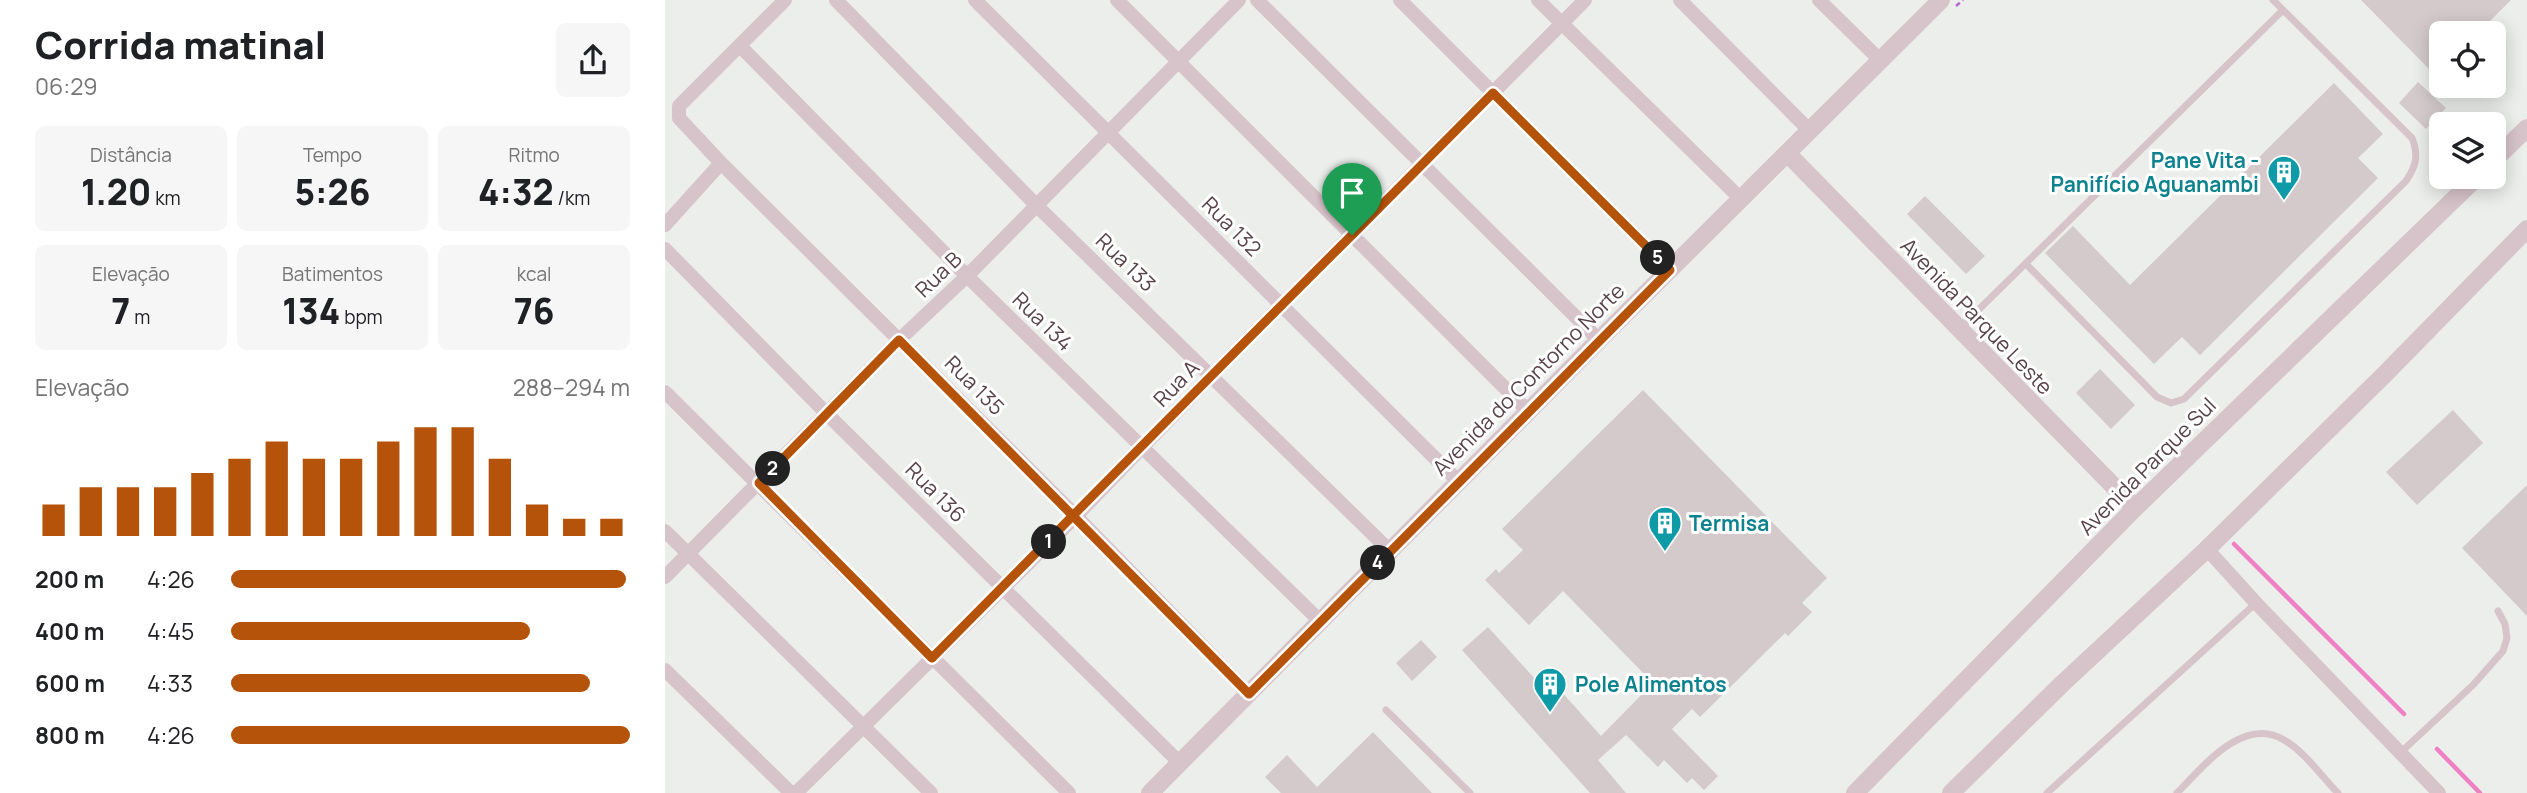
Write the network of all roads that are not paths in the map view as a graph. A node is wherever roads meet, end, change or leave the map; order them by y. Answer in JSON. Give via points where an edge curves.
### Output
{"nodes":[{"id":1,"x":785,"y":0,"type":"edge"},
{"id":2,"x":836,"y":0,"type":"edge"},
{"id":3,"x":975,"y":0,"type":"edge"},
{"id":4,"x":1117,"y":0,"type":"edge"},
{"id":5,"x":1239,"y":0,"type":"edge"},
{"id":6,"x":1257,"y":0,"type":"edge"},
{"id":7,"x":1400,"y":0,"type":"edge"},
{"id":8,"x":1538,"y":0,"type":"edge"},
{"id":9,"x":1585,"y":0,"type":"edge"},
{"id":10,"x":1680,"y":0,"type":"edge"},
{"id":11,"x":1819,"y":0,"type":"edge"},
{"id":12,"x":1941,"y":0,"type":"edge"},
{"id":13,"x":2273,"y":0,"type":"edge"},
{"id":14,"x":2283,"y":10,"type":"junction"},
{"id":15,"x":1562,"y":24,"type":"junction"},
{"id":16,"x":740,"y":46,"type":"junction"},
{"id":17,"x":1880,"y":60,"type":"junction"},
{"id":18,"x":1178,"y":61,"type":"junction"},
{"id":19,"x":1493,"y":93,"type":"junction"},
{"id":20,"x":2527,"y":128,"type":"edge"},
{"id":21,"x":1810,"y":131,"type":"junction"},
{"id":22,"x":1107,"y":132,"type":"junction"},
{"id":23,"x":2506,"y":148,"type":"edge"},
{"id":24,"x":1788,"y":154,"type":"junction"},
{"id":25,"x":721,"y":163,"type":"junction"},
{"id":26,"x":1422,"y":166,"type":"junction"},
{"id":27,"x":2465,"y":189,"type":"edge"},
{"id":28,"x":1741,"y":199,"type":"junction"},
{"id":29,"x":1037,"y":206,"type":"junction"},
{"id":30,"x":665,"y":225,"type":"edge"},
{"id":31,"x":2527,"y":229,"type":"edge"},
{"id":32,"x":1352,"y":235,"type":"junction"},
{"id":33,"x":665,"y":249,"type":"edge"},
{"id":34,"x":2026,"y":264,"type":"junction"},
{"id":35,"x":1670,"y":270,"type":"junction"},
{"id":36,"x":967,"y":276,"type":"junction"},
{"id":37,"x":1282,"y":305,"type":"junction"},
{"id":38,"x":1959,"y":329,"type":"junction"},
{"id":39,"x":899,"y":340,"type":"junction"},
{"id":40,"x":1599,"y":340,"type":"junction"},
{"id":41,"x":1212,"y":375,"type":"junction"},
{"id":42,"x":665,"y":392,"type":"edge"},
{"id":43,"x":1529,"y":412,"type":"junction"},
{"id":44,"x":827,"y":414,"type":"junction"},
{"id":45,"x":1143,"y":447,"type":"junction"},
{"id":46,"x":1459,"y":482,"type":"junction"},
{"id":47,"x":759,"y":483,"type":"junction"},
{"id":48,"x":2135,"y":508,"type":"junction"},
{"id":49,"x":1076,"y":516,"type":"junction"},
{"id":50,"x":665,"y":531,"type":"edge"},
{"id":51,"x":2207,"y":549,"type":"junction"},
{"id":52,"x":1390,"y":551,"type":"junction"},
{"id":53,"x":688,"y":554,"type":"junction"},
{"id":54,"x":665,"y":577,"type":"edge"},
{"id":55,"x":1003,"y":587,"type":"junction"},
{"id":56,"x":2256,"y":603,"type":"junction"},
{"id":57,"x":2498,"y":611,"type":"dead end"},
{"id":58,"x":1321,"y":622,"type":"junction"},
{"id":59,"x":932,"y":658,"type":"junction"},
{"id":60,"x":665,"y":670,"type":"edge"},
{"id":61,"x":1249,"y":694,"type":"junction"},
{"id":62,"x":1386,"y":710,"type":"dead end"},
{"id":63,"x":864,"y":726,"type":"junction"},
{"id":64,"x":2400,"y":753,"type":"junction"},
{"id":65,"x":1179,"y":762,"type":"junction"},
{"id":66,"x":794,"y":793,"type":"edge"},
{"id":67,"x":931,"y":793,"type":"edge"},
{"id":68,"x":1069,"y":793,"type":"edge"},
{"id":69,"x":1150,"y":793,"type":"edge"},
{"id":70,"x":1470,"y":793,"type":"edge"},
{"id":71,"x":1855,"y":793,"type":"edge"},
{"id":72,"x":1951,"y":793,"type":"edge"},
{"id":73,"x":2047,"y":793,"type":"edge"},
{"id":74,"x":2177,"y":793,"type":"edge"},
{"id":75,"x":2338,"y":793,"type":"edge"},
{"id":76,"x":2439,"y":793,"type":"edge"}],
"edges":[{"from":1,"to":16,"type":"street"},
{"from":2,"to":29,"type":"street","name":"Rua 133"},
{"from":3,"to":22,"type":"street","name":"Rua 132"},
{"from":4,"to":18,"type":"street"},
{"from":5,"to":18,"type":"street","name":"Rua B"},
{"from":6,"to":26,"type":"street"},
{"from":7,"to":19,"type":"street"},
{"from":8,"to":15,"type":"street"},
{"from":9,"to":15,"type":"street","name":"Rua A"},
{"from":10,"to":21,"type":"street"},
{"from":11,"to":17,"type":"street"},
{"from":12,"to":17,"type":"street","name":"Avenida do Contorno Norte"},
{"from":13,"to":14,"type":"lane"},
{"from":14,"to":34,"type":"lane"},
{"from":14,"to":34,"type":"lane","via":[[2412,138],[2417,152],[2415,167],[2406,181],[2184,399],[2171,403],[2157,397]]},
{"from":15,"to":19,"type":"street","name":"Rua A"},
{"from":15,"to":28,"type":"street"},
{"from":16,"to":25,"type":"street","name":"Rua 135","via":[[677,109],[679,118]]},
{"from":16,"to":36,"type":"street","name":"Rua 134"},
{"from":17,"to":21,"type":"street","name":"Avenida do Contorno Norte"},
{"from":18,"to":22,"type":"street","name":"Rua B"},
{"from":18,"to":32,"type":"street"},
{"from":19,"to":26,"type":"street","name":"Rua A"},
{"from":19,"to":35,"type":"street"},
{"from":20,"to":23,"type":"street"},
{"from":21,"to":24,"type":"street","name":"Avenida do Contorno Norte"},
{"from":22,"to":29,"type":"street","name":"Rua B"},
{"from":22,"to":37,"type":"street","name":"Rua 132"},
{"from":24,"to":28,"type":"street","name":"Avenida do Contorno Norte"},
{"from":24,"to":38,"type":"street","name":"Avenida Parque Leste"},
{"from":25,"to":30,"type":"street"},
{"from":25,"to":39,"type":"street","name":"Rua 135"},
{"from":26,"to":32,"type":"street","name":"Rua A"},
{"from":26,"to":40,"type":"street"},
{"from":27,"to":48,"type":"street","name":"Avenida Parque Sul"},
{"from":28,"to":35,"type":"street","name":"Avenida do Contorno Norte"},
{"from":29,"to":36,"type":"street","name":"Rua B"},
{"from":29,"to":41,"type":"street","name":"Rua 133"},
{"from":31,"to":51,"type":"street"},
{"from":32,"to":37,"type":"street","name":"Rua A"},
{"from":32,"to":43,"type":"street"},
{"from":33,"to":44,"type":"street","name":"Rua 136"},
{"from":34,"to":38,"type":"lane"},
{"from":35,"to":40,"type":"street","name":"Avenida do Contorno Norte"},
{"from":36,"to":39,"type":"street","name":"Rua B"},
{"from":36,"to":45,"type":"street","name":"Rua 134"},
{"from":37,"to":41,"type":"street","name":"Rua A"},
{"from":37,"to":46,"type":"street","name":"Rua 132"},
{"from":38,"to":48,"type":"street","name":"Avenida Parque Leste"},
{"from":39,"to":44,"type":"street","name":"Rua B"},
{"from":39,"to":49,"type":"street","name":"Rua 135"},
{"from":40,"to":43,"type":"street","name":"Avenida do Contorno Norte"},
{"from":41,"to":45,"type":"street","name":"Rua A"},
{"from":41,"to":52,"type":"street","name":"Rua 133"},
{"from":42,"to":47,"type":"street"},
{"from":43,"to":46,"type":"street","name":"Avenida do Contorno Norte"},
{"from":44,"to":47,"type":"street","name":"Rua B"},
{"from":44,"to":55,"type":"street","name":"Rua 136"},
{"from":45,"to":49,"type":"street","name":"Rua A"},
{"from":45,"to":58,"type":"street","name":"Rua 134"},
{"from":46,"to":52,"type":"street","name":"Avenida do Contorno Norte"},
{"from":47,"to":53,"type":"street","name":"Rua B"},
{"from":47,"to":59,"type":"street"},
{"from":48,"to":71,"type":"street","name":"Avenida Parque Sul"},
{"from":49,"to":55,"type":"street","name":"Rua A"},
{"from":49,"to":61,"type":"street","name":"Rua 135"},
{"from":50,"to":53,"type":"street"},
{"from":51,"to":56,"type":"street"},
{"from":51,"to":72,"type":"street"},
{"from":52,"to":58,"type":"street","name":"Avenida do Contorno Norte"},
{"from":53,"to":54,"type":"street","name":"Rua B"},
{"from":53,"to":63,"type":"street"},
{"from":55,"to":59,"type":"street","name":"Rua A"},
{"from":55,"to":65,"type":"street","name":"Rua 136"},
{"from":56,"to":64,"type":"street"},
{"from":56,"to":73,"type":"lane"},
{"from":57,"to":64,"type":"lane","via":[[2507,638],[2503,652]]},
{"from":58,"to":61,"type":"street","name":"Avenida do Contorno Norte"},
{"from":59,"to":63,"type":"street","name":"Rua A"},
{"from":59,"to":68,"type":"street"},
{"from":60,"to":66,"type":"street"},
{"from":61,"to":65,"type":"street","name":"Avenida do Contorno Norte"},
{"from":62,"to":70,"type":"lane"},
{"from":63,"to":66,"type":"street","name":"Rua A"},
{"from":63,"to":67,"type":"street"},
{"from":64,"to":76,"type":"street"},
{"from":65,"to":69,"type":"street","name":"Avenida do Contorno Norte"},
{"from":74,"to":75,"type":"lane","via":[[2237,738],[2267,734],[2283,738]]}]}
